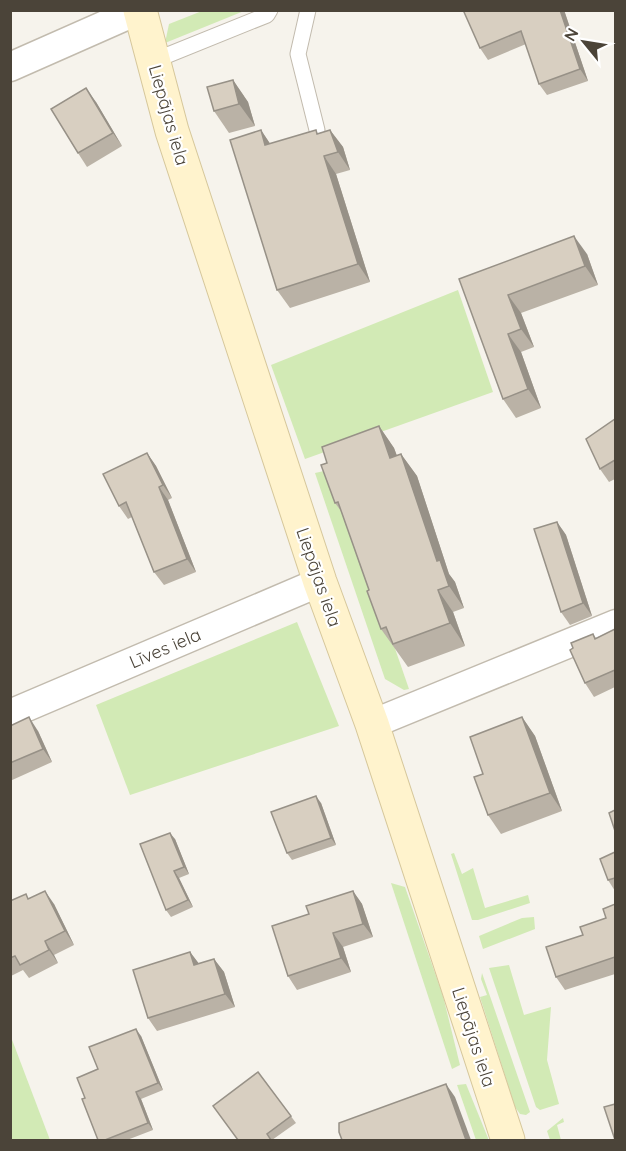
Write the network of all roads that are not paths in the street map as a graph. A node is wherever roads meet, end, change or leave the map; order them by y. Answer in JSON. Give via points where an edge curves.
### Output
{"nodes":[{"id":1,"x":139,"y":10,"type":"edge"},
{"id":2,"x":270,"y":10,"type":"edge"},
{"id":3,"x":308,"y":10,"type":"edge"},
{"id":4,"x":153,"y":61,"type":"junction"},
{"id":5,"x":10,"y":67,"type":"edge"},
{"id":6,"x":317,"y":130,"type":"edge"},
{"id":7,"x":320,"y":582,"type":"junction"},
{"id":8,"x":615,"y":624,"type":"edge"},
{"id":9,"x":10,"y":714,"type":"edge"},
{"id":10,"x":372,"y":724,"type":"junction"},
{"id":11,"x":508,"y":1140,"type":"edge"}],
"edges":[{"from":1,"to":4,"type":"street","name":"Liepājas iela"},
{"from":1,"to":5,"type":"street"},
{"from":2,"to":4,"type":"lane","via":[[267,15]]},
{"from":3,"to":6,"type":"lane","via":[[298,54]]},
{"from":4,"to":7,"type":"street","name":"Liepājas iela"},
{"from":7,"to":9,"type":"street","name":"Līves iela"},
{"from":7,"to":10,"type":"street","name":"Liepājas iela"},
{"from":8,"to":10,"type":"street"},
{"from":10,"to":11,"type":"street","name":"Liepājas iela"}]}
